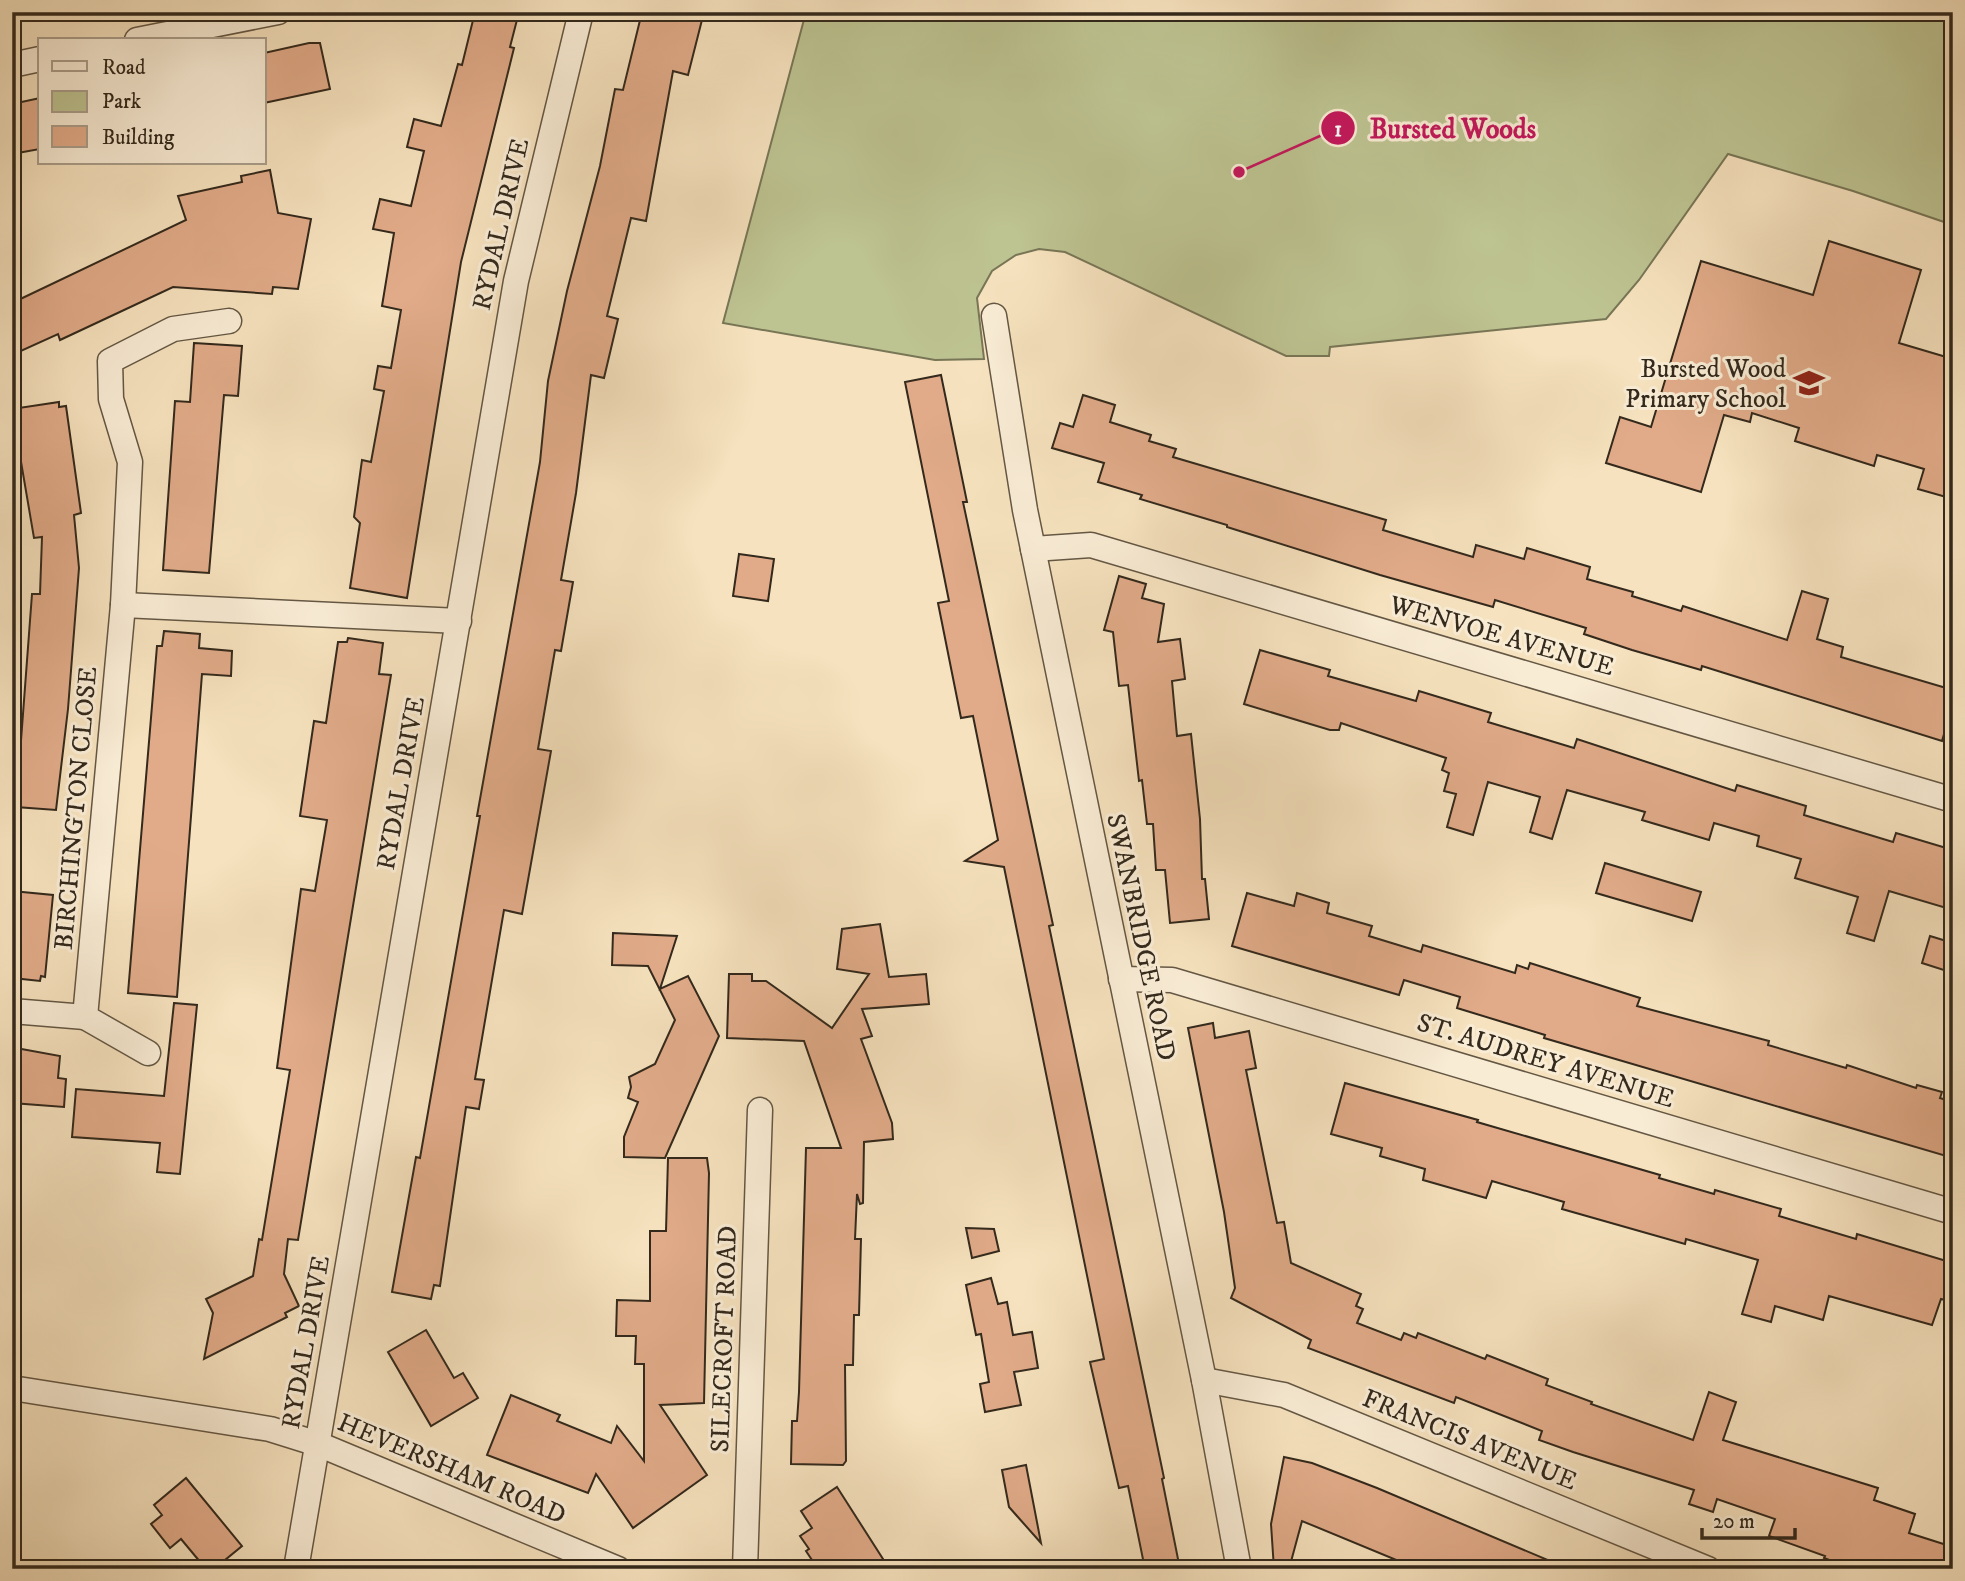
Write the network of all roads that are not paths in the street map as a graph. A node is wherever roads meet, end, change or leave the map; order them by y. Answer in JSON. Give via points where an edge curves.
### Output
{"nodes":[{"id":1,"x":278,"y":12,"type":"edge"},
{"id":2,"x":581,"y":12,"type":"edge"},
{"id":3,"x":146,"y":38,"type":"edge"},
{"id":4,"x":38,"y":59,"type":"edge"},
{"id":5,"x":12,"y":65,"type":"edge"},
{"id":6,"x":994,"y":316,"type":"dead end"},
{"id":7,"x":229,"y":321,"type":"dead end"},
{"id":8,"x":1033,"y":550,"type":"junction"},
{"id":9,"x":123,"y":606,"type":"junction"},
{"id":10,"x":459,"y":621,"type":"junction"},
{"id":11,"x":1953,"y":800,"type":"edge"},
{"id":12,"x":1121,"y":979,"type":"junction"},
{"id":13,"x":12,"y":1011,"type":"edge"},
{"id":14,"x":85,"y":1017,"type":"junction"},
{"id":15,"x":148,"y":1053,"type":"dead end"},
{"id":16,"x":760,"y":1110,"type":"dead end"},
{"id":17,"x":1953,"y":1212,"type":"edge"},
{"id":18,"x":1204,"y":1380,"type":"junction"},
{"id":19,"x":12,"y":1388,"type":"edge"},
{"id":20,"x":318,"y":1444,"type":"junction"},
{"id":21,"x":296,"y":1569,"type":"edge"},
{"id":22,"x":618,"y":1569,"type":"edge"},
{"id":23,"x":745,"y":1569,"type":"edge"},
{"id":24,"x":1239,"y":1569,"type":"edge"},
{"id":25,"x":1709,"y":1569,"type":"edge"}],
"edges":[{"from":1,"to":3,"type":"street"},
{"from":2,"to":10,"type":"street","name":"RYDAL DRIVE","via":[[516,281]]},
{"from":4,"to":5,"type":"street"},
{"from":6,"to":8,"type":"street","name":"SWANBRIDGE ROAD"},
{"from":7,"to":9,"type":"street","name":"BIRCHINGTON CLOSE","via":[[173,329],[110,361],[111,399],[130,462]]},
{"from":8,"to":11,"type":"street","name":"WENVOE AVENUE","via":[[1091,545]]},
{"from":8,"to":12,"type":"street","name":"SWANBRIDGE ROAD"},
{"from":9,"to":10,"type":"street"},
{"from":9,"to":14,"type":"street","name":"BIRCHINGTON CLOSE"},
{"from":10,"to":20,"type":"street","name":"RYDAL DRIVE"},
{"from":12,"to":17,"type":"street","name":"ST. AUDREY AVENUE","via":[[1172,980]]},
{"from":12,"to":18,"type":"street","name":"SWANBRIDGE ROAD"},
{"from":13,"to":14,"type":"street"},
{"from":14,"to":15,"type":"street"},
{"from":16,"to":23,"type":"street","name":"SILECROFT ROAD"},
{"from":18,"to":24,"type":"street","name":"SWANBRIDGE ROAD"},
{"from":18,"to":25,"type":"street","name":"FRANCIS AVENUE","via":[[1284,1395]]},
{"from":19,"to":20,"type":"street","name":"HEVERSHAM ROAD","via":[[270,1429]]},
{"from":20,"to":21,"type":"street","name":"RYDAL DRIVE"},
{"from":20,"to":22,"type":"street","name":"HEVERSHAM ROAD"}]}
